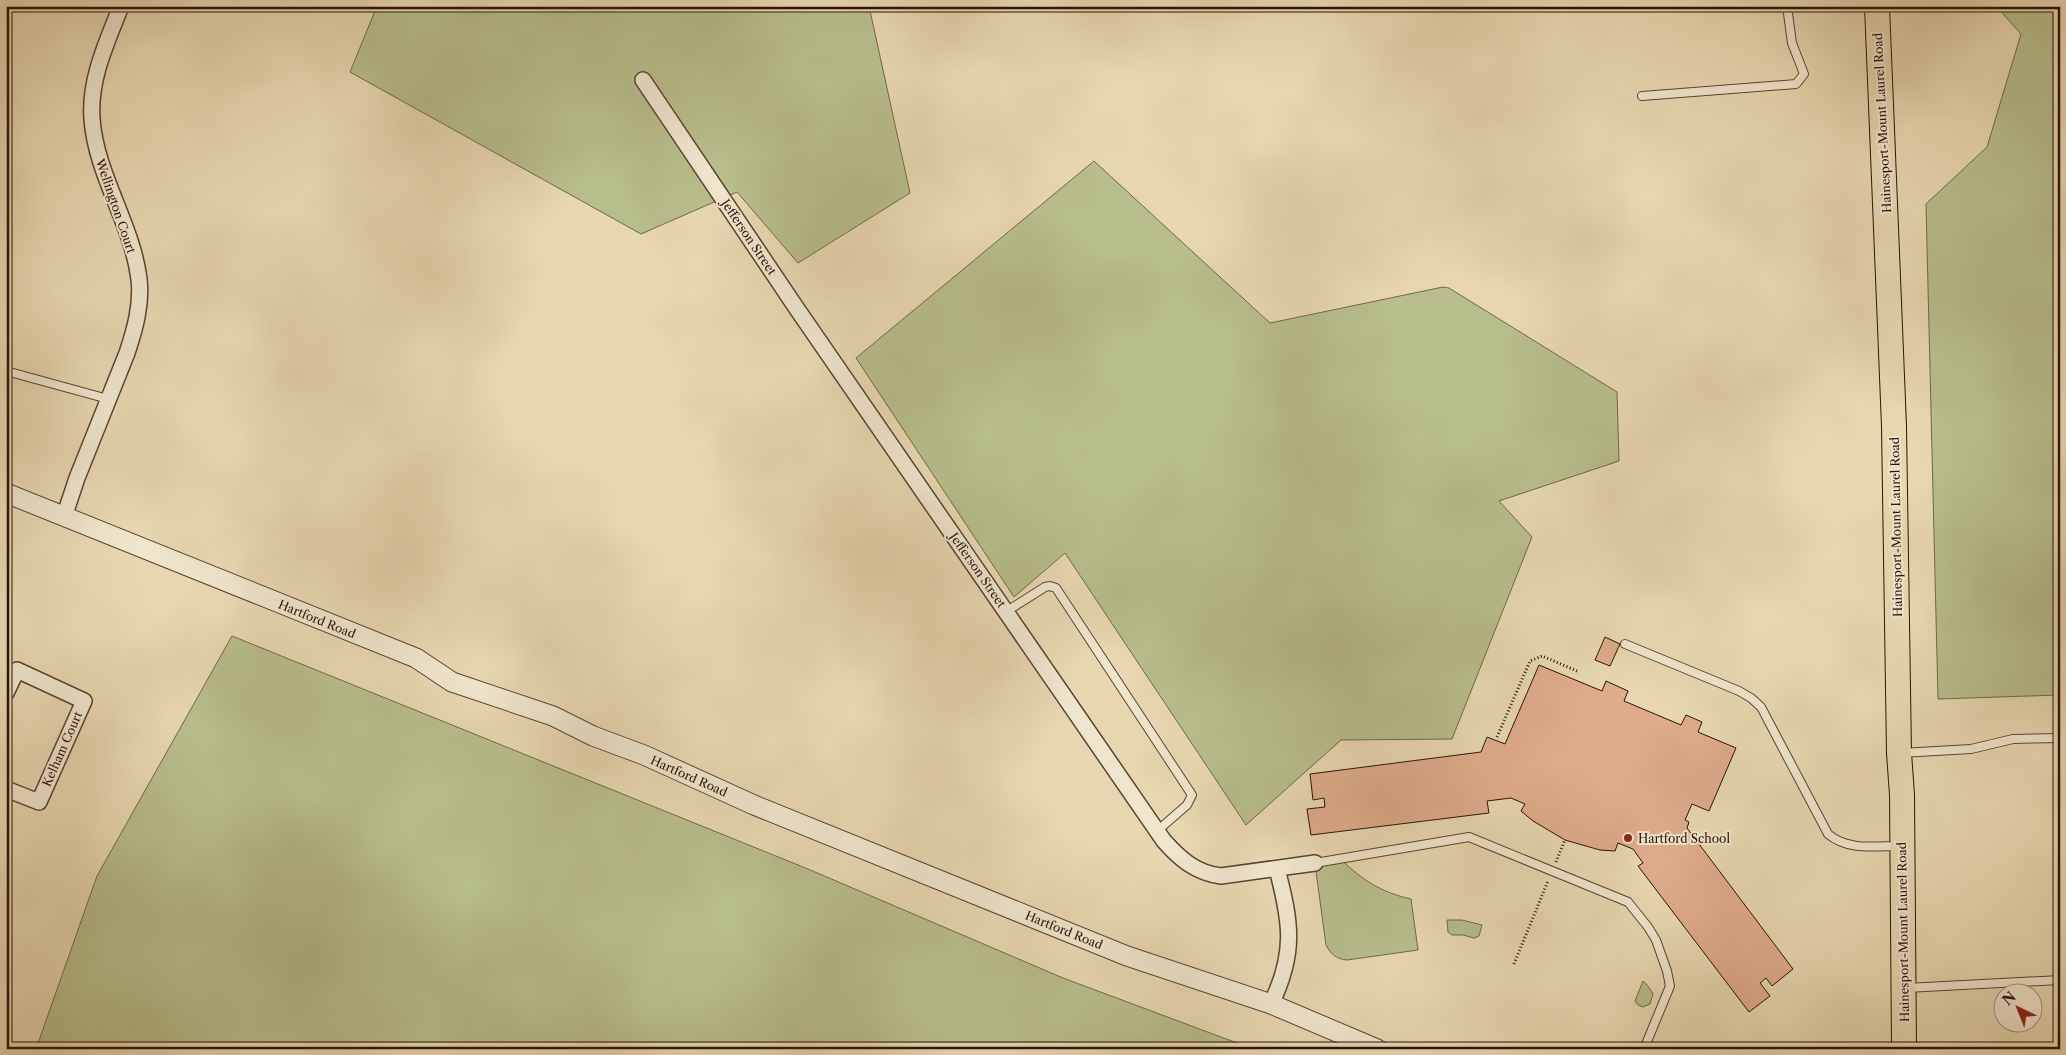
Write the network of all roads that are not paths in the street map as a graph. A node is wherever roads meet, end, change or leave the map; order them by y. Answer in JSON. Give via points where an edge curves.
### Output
{"nodes":[{"id":1,"x":121,"y":6,"type":"edge"},
{"id":2,"x":1787,"y":6,"type":"edge"},
{"id":3,"x":1877,"y":6,"type":"edge"},
{"id":4,"x":643,"y":80,"type":"dead end"},
{"id":5,"x":1642,"y":96,"type":"dead end"},
{"id":6,"x":6,"y":371,"type":"edge"},
{"id":7,"x":108,"y":399,"type":"junction"},
{"id":8,"x":6,"y":493,"type":"edge"},
{"id":9,"x":64,"y":517,"type":"junction"},
{"id":10,"x":1007,"y":612,"type":"junction"},
{"id":11,"x":1625,"y":644,"type":"dead end"},
{"id":12,"x":6,"y":693,"type":"edge"},
{"id":13,"x":2060,"y":738,"type":"edge"},
{"id":14,"x":1899,"y":753,"type":"junction"},
{"id":15,"x":6,"y":789,"type":"edge"},
{"id":16,"x":1157,"y":831,"type":"junction"},
{"id":17,"x":1902,"y":846,"type":"junction"},
{"id":18,"x":1315,"y":864,"type":"joint"},
{"id":19,"x":1277,"y":869,"type":"junction"},
{"id":20,"x":2060,"y":980,"type":"edge"},
{"id":21,"x":1904,"y":988,"type":"junction"},
{"id":22,"x":1271,"y":1004,"type":"junction"},
{"id":23,"x":1377,"y":1049,"type":"edge"},
{"id":24,"x":1644,"y":1049,"type":"edge"},
{"id":25,"x":1904,"y":1049,"type":"edge"}],
"edges":[{"from":1,"to":7,"type":"street","name":"Wellington Court","via":[[98,68],[92,117],[101,165],[134,256],[140,300],[132,337]]},
{"from":2,"to":5,"type":"lane","via":[[1792,43],[1804,74],[1796,84]]},
{"from":3,"to":14,"type":"main road","name":"Hainesport-Mount Laurel Road","via":[[1893,384]]},
{"from":4,"to":10,"type":"street","name":"Jefferson Street"},
{"from":6,"to":7,"type":"lane"},
{"from":7,"to":9,"type":"street","name":"Wellington Court"},
{"from":8,"to":9,"type":"street","name":"Hartford Road"},
{"from":9,"to":22,"type":"street","name":"Hartford Road","via":[[416,658],[452,682],[553,716],[754,805],[1127,956]]},
{"from":10,"to":16,"type":"street","name":"Jefferson Street"},
{"from":10,"to":16,"type":"lane","via":[[1045,587],[1056,588],[1192,795],[1188,805]]},
{"from":11,"to":17,"type":"lane","via":[[1739,691],[1762,707],[1828,834],[1836,840],[1854,846]]},
{"from":12,"to":15,"type":"street","name":"Kelham Court","via":[[17,670],[84,701],[39,802]]},
{"from":13,"to":14,"type":"lane","via":[[2013,739],[1971,749]]},
{"from":14,"to":17,"type":"main road","name":"Hainesport-Mount Laurel Road"},
{"from":16,"to":19,"type":"street","name":"Jefferson Street","via":[[1176,854],[1208,875]]},
{"from":17,"to":21,"type":"main road","name":"Hainesport-Mount Laurel Road"},
{"from":18,"to":19,"type":"street","name":"Jefferson Street"},
{"from":18,"to":24,"type":"lane","via":[[1470,837],[1628,902],[1656,940],[1670,986]]},
{"from":19,"to":22,"type":"street","via":[[1287,906],[1290,940],[1284,973]]},
{"from":20,"to":21,"type":"lane"},
{"from":21,"to":25,"type":"main road","name":"Hainesport-Mount Laurel Road"},
{"from":22,"to":23,"type":"street","name":"Hartford Road"}]}
